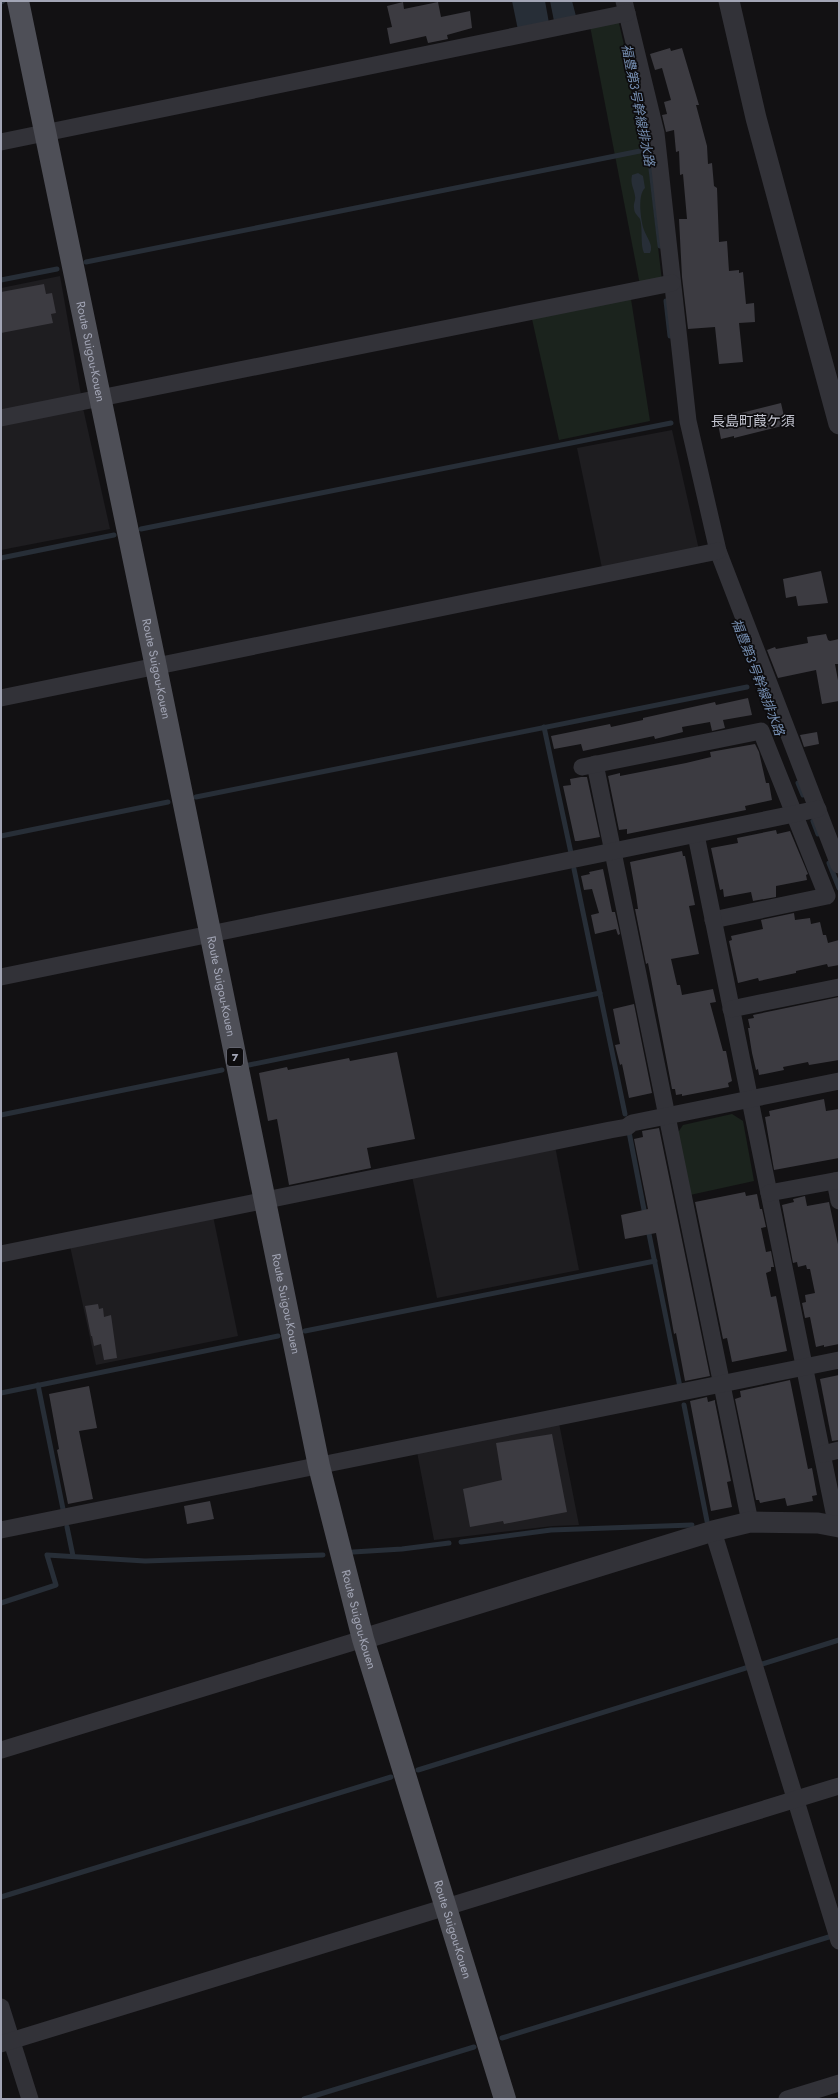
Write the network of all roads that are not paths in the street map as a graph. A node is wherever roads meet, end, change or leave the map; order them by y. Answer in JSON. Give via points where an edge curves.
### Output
{"nodes":[{"id":1,"x":18,"y":1,"type":"edge"},
{"id":2,"x":730,"y":1,"type":"edge"},
{"id":3,"x":622,"y":11,"type":"edge"},
{"id":4,"x":44,"y":133,"type":"junction"},
{"id":5,"x":1,"y":142,"type":"edge"},
{"id":6,"x":672,"y":283,"type":"junction"},
{"id":7,"x":99,"y":398,"type":"junction"},
{"id":8,"x":1,"y":418,"type":"edge"},
{"id":9,"x":839,"y":424,"type":"edge"},
{"id":10,"x":718,"y":551,"type":"junction"},
{"id":11,"x":156,"y":667,"type":"junction"},
{"id":12,"x":1,"y":698,"type":"edge"},
{"id":13,"x":818,"y":809,"type":"junction"},
{"id":14,"x":795,"y":814,"type":"junction"},
{"id":15,"x":696,"y":835,"type":"junction"},
{"id":16,"x":613,"y":852,"type":"junction"},
{"id":17,"x":839,"y":866,"type":"edge"},
{"id":18,"x":713,"y":920,"type":"junction"},
{"id":19,"x":210,"y":935,"type":"junction"},
{"id":20,"x":1,"y":977,"type":"edge"},
{"id":21,"x":839,"y":987,"type":"edge"},
{"id":22,"x":731,"y":1009,"type":"junction"},
{"id":23,"x":839,"y":1081,"type":"edge"},
{"id":24,"x":750,"y":1099,"type":"junction"},
{"id":25,"x":668,"y":1115,"type":"junction"},
{"id":26,"x":837,"y":1181,"type":"edge"},
{"id":27,"x":769,"y":1193,"type":"junction"},
{"id":28,"x":839,"y":1201,"type":"edge"},
{"id":29,"x":266,"y":1202,"type":"junction"},
{"id":30,"x":1,"y":1254,"type":"edge"},
{"id":31,"x":839,"y":1360,"type":"edge"},
{"id":32,"x":804,"y":1367,"type":"junction"},
{"id":33,"x":722,"y":1385,"type":"junction"},
{"id":34,"x":831,"y":1452,"type":"edge"},
{"id":35,"x":319,"y":1466,"type":"junction"},
{"id":36,"x":750,"y":1522,"type":"junction"},
{"id":37,"x":838,"y":1527,"type":"edge"},
{"id":38,"x":1,"y":1530,"type":"edge"},
{"id":39,"x":713,"y":1531,"type":"junction"},
{"id":40,"x":363,"y":1639,"type":"junction"},
{"id":41,"x":1,"y":1750,"type":"edge"},
{"id":42,"x":839,"y":1786,"type":"edge"},
{"id":43,"x":796,"y":1799,"type":"junction"},
{"id":44,"x":446,"y":1907,"type":"junction"},
{"id":45,"x":839,"y":1940,"type":"edge"},
{"id":46,"x":1,"y":2007,"type":"edge"},
{"id":47,"x":6,"y":2042,"type":"edge"},
{"id":48,"x":839,"y":2083,"type":"edge"},
{"id":49,"x":30,"y":2099,"type":"edge"},
{"id":50,"x":505,"y":2099,"type":"edge"},
{"id":51,"x":787,"y":2099,"type":"edge"}],
"edges":[{"from":1,"to":4,"type":"main road","name":"Route Suigou-Kouen","number":"7"},
{"from":2,"to":9,"type":"street","via":[[756,118]]},
{"from":3,"to":4,"type":"street"},
{"from":3,"to":6,"type":"street","via":[[656,133]]},
{"from":4,"to":5,"type":"street"},
{"from":4,"to":7,"type":"main road","name":"Route Suigou-Kouen","number":"7"},
{"from":6,"to":7,"type":"street"},
{"from":6,"to":10,"type":"street","via":[[688,421]]},
{"from":7,"to":8,"type":"street"},
{"from":7,"to":11,"type":"main road","name":"Route Suigou-Kouen","number":"7"},
{"from":10,"to":11,"type":"street"},
{"from":10,"to":13,"type":"street"},
{"from":11,"to":12,"type":"street"},
{"from":11,"to":19,"type":"main road","name":"Route Suigou-Kouen","number":"7"},
{"from":13,"to":14,"type":"street"},
{"from":13,"to":17,"type":"street"},
{"from":14,"to":15,"type":"street"},
{"from":14,"to":16,"type":"street","via":[[761,731],[588,765]]},
{"from":14,"to":18,"type":"street","via":[[827,896]]},
{"from":15,"to":16,"type":"street"},
{"from":15,"to":18,"type":"street"},
{"from":16,"to":19,"type":"street"},
{"from":16,"to":25,"type":"street"},
{"from":18,"to":22,"type":"street"},
{"from":19,"to":20,"type":"street"},
{"from":19,"to":29,"type":"main road","name":"Route Suigou-Kouen","number":"7"},
{"from":21,"to":22,"type":"street"},
{"from":22,"to":24,"type":"street"},
{"from":23,"to":24,"type":"street"},
{"from":24,"to":25,"type":"street"},
{"from":24,"to":27,"type":"street"},
{"from":25,"to":29,"type":"street","via":[[632,1123],[627,1127]]},
{"from":25,"to":33,"type":"street"},
{"from":26,"to":27,"type":"street"},
{"from":26,"to":28,"type":"street"},
{"from":27,"to":32,"type":"street"},
{"from":29,"to":30,"type":"street"},
{"from":29,"to":35,"type":"main road","name":"Route Suigou-Kouen","number":"7"},
{"from":31,"to":32,"type":"street"},
{"from":32,"to":33,"type":"street"},
{"from":32,"to":34,"type":"street"},
{"from":33,"to":35,"type":"street"},
{"from":33,"to":36,"type":"street"},
{"from":34,"to":37,"type":"street"},
{"from":35,"to":38,"type":"street"},
{"from":35,"to":40,"type":"main road","name":"Route Suigou-Kouen","number":"7"},
{"from":36,"to":37,"type":"street","via":[[818,1523]]},
{"from":36,"to":39,"type":"street"},
{"from":39,"to":40,"type":"street"},
{"from":39,"to":43,"type":"street"},
{"from":40,"to":41,"type":"street"},
{"from":40,"to":44,"type":"main road","name":"Route Suigou-Kouen","number":"7"},
{"from":42,"to":43,"type":"street"},
{"from":43,"to":44,"type":"street"},
{"from":43,"to":45,"type":"street"},
{"from":44,"to":47,"type":"street"},
{"from":44,"to":50,"type":"main road","name":"Route Suigou-Kouen","number":"7"},
{"from":46,"to":47,"type":"street"},
{"from":47,"to":49,"type":"street"},
{"from":48,"to":51,"type":"street"}]}
